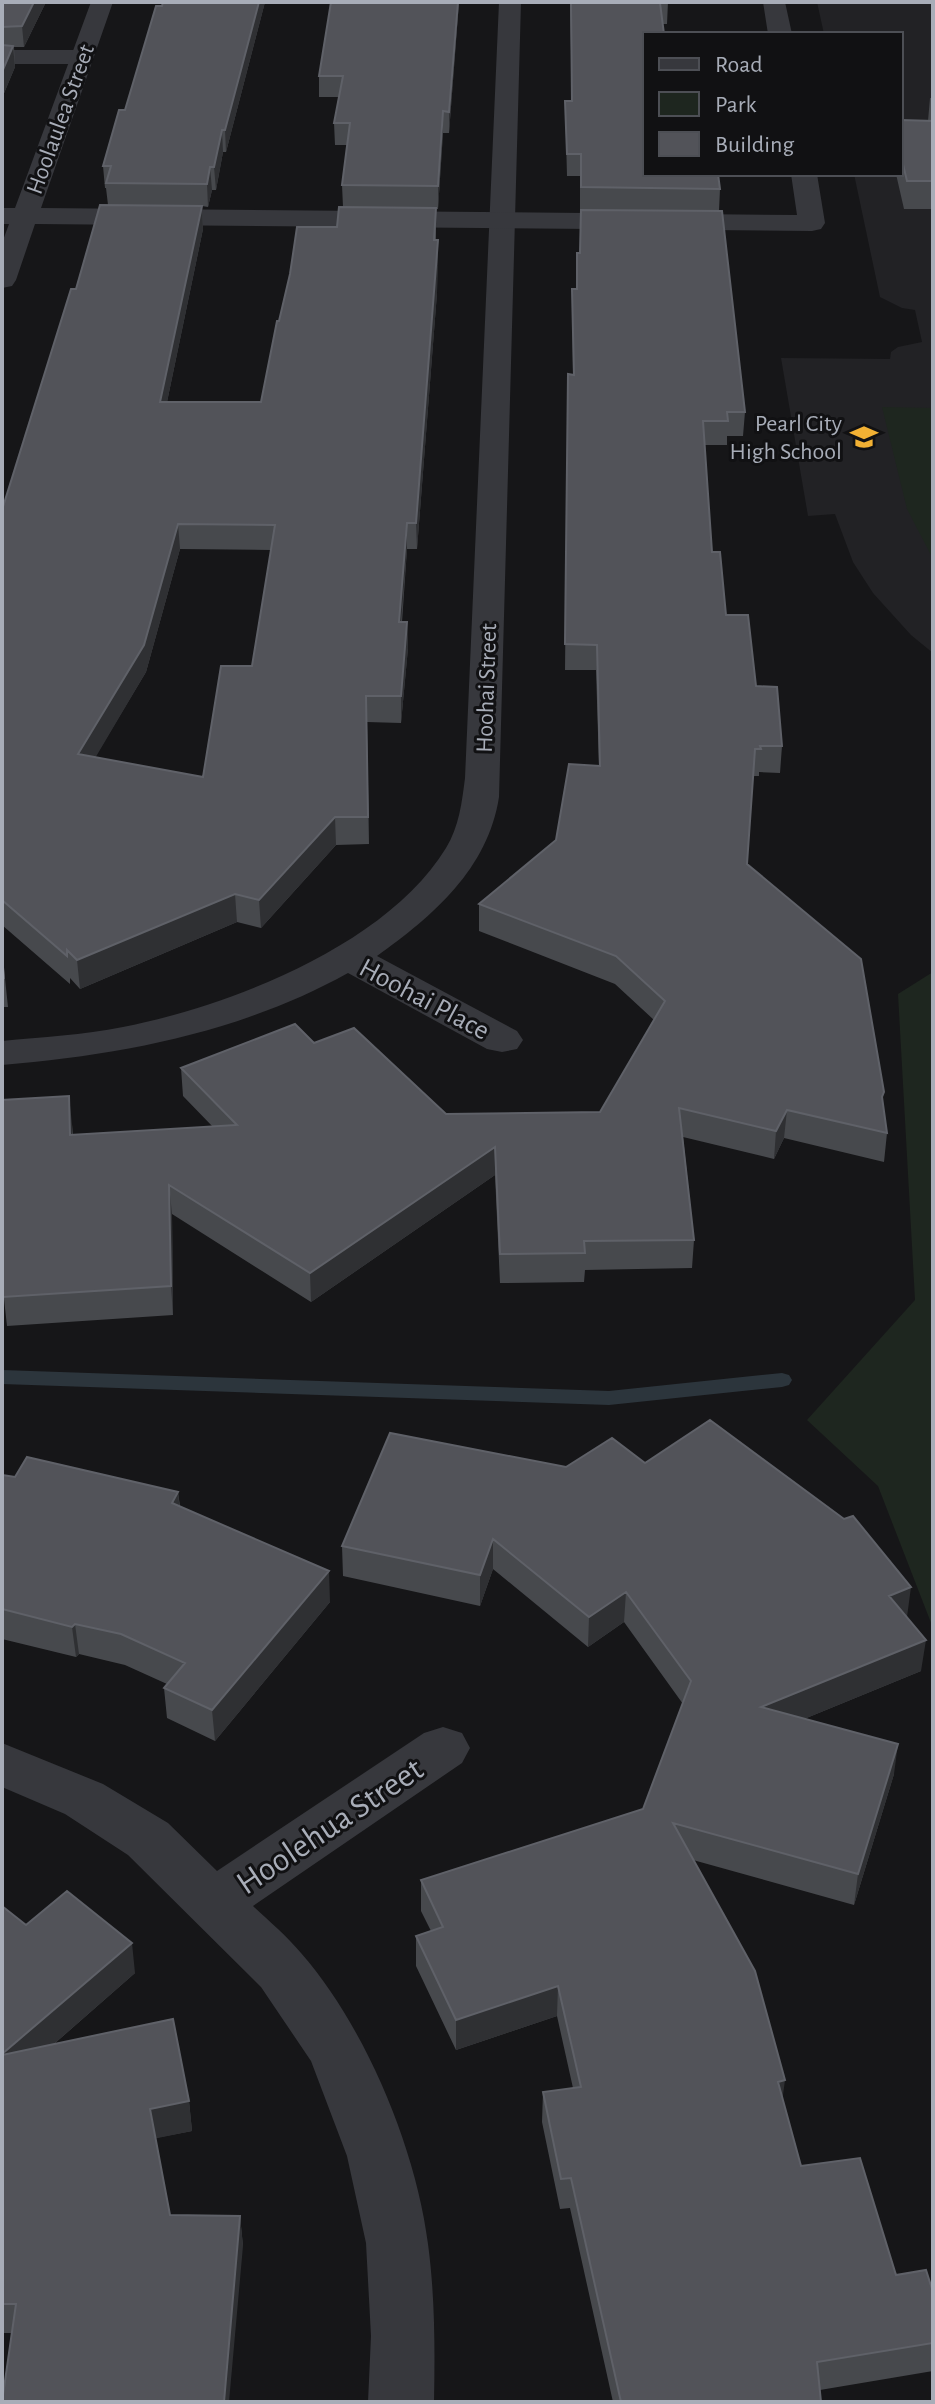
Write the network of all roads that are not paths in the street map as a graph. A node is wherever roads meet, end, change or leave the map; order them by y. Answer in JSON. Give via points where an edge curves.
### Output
{"nodes":[{"id":1,"x":102,"y":2,"type":"edge"},
{"id":2,"x":510,"y":2,"type":"edge"},
{"id":3,"x":774,"y":2,"type":"edge"},
{"id":4,"x":780,"y":32,"type":"edge"},
{"id":5,"x":2,"y":57,"type":"edge"},
{"id":6,"x":82,"y":57,"type":"junction"},
{"id":7,"x":804,"y":176,"type":"edge"},
{"id":8,"x":14,"y":216,"type":"edge"},
{"id":9,"x":503,"y":220,"type":"junction"},
{"id":10,"x":2,"y":280,"type":"edge"},
{"id":11,"x":347,"y":956,"type":"junction"},
{"id":12,"x":502,"y":1040,"type":"dead end"},
{"id":13,"x":2,"y":1053,"type":"edge"},
{"id":14,"x":443,"y":1748,"type":"dead end"},
{"id":15,"x":2,"y":1764,"type":"edge"},
{"id":16,"x":215,"y":1902,"type":"junction"},
{"id":17,"x":401,"y":2402,"type":"edge"}],
"edges":[{"from":1,"to":6,"type":"street","name":"Hoolaulea Street"},
{"from":2,"to":9,"type":"street","name":"Hoohai Street"},
{"from":3,"to":4,"type":"street"},
{"from":5,"to":6,"type":"street"},
{"from":6,"to":8,"type":"street","name":"Hoolaulea Street"},
{"from":7,"to":9,"type":"street","via":[[812,223]]},
{"from":8,"to":9,"type":"street"},
{"from":8,"to":10,"type":"street","name":"Hoolaulea Street"},
{"from":9,"to":11,"type":"street","name":"Hoohai Street","via":[[481,803],[462,853],[441,881],[408,914]]},
{"from":11,"to":12,"type":"street","name":"Hoohai Place"},
{"from":11,"to":13,"type":"street","name":"Hoohai Street","via":[[308,978],[206,1017],[132,1037]]},
{"from":14,"to":16,"type":"street","name":"Hoolehua Street"},
{"from":15,"to":16,"type":"street","name":"Hoolehua Street","via":[[84,1799],[148,1839]]},
{"from":16,"to":17,"type":"street","name":"Hoolehua Street","via":[[281,1970],[336,2049],[378,2156],[397,2243]]}]}
